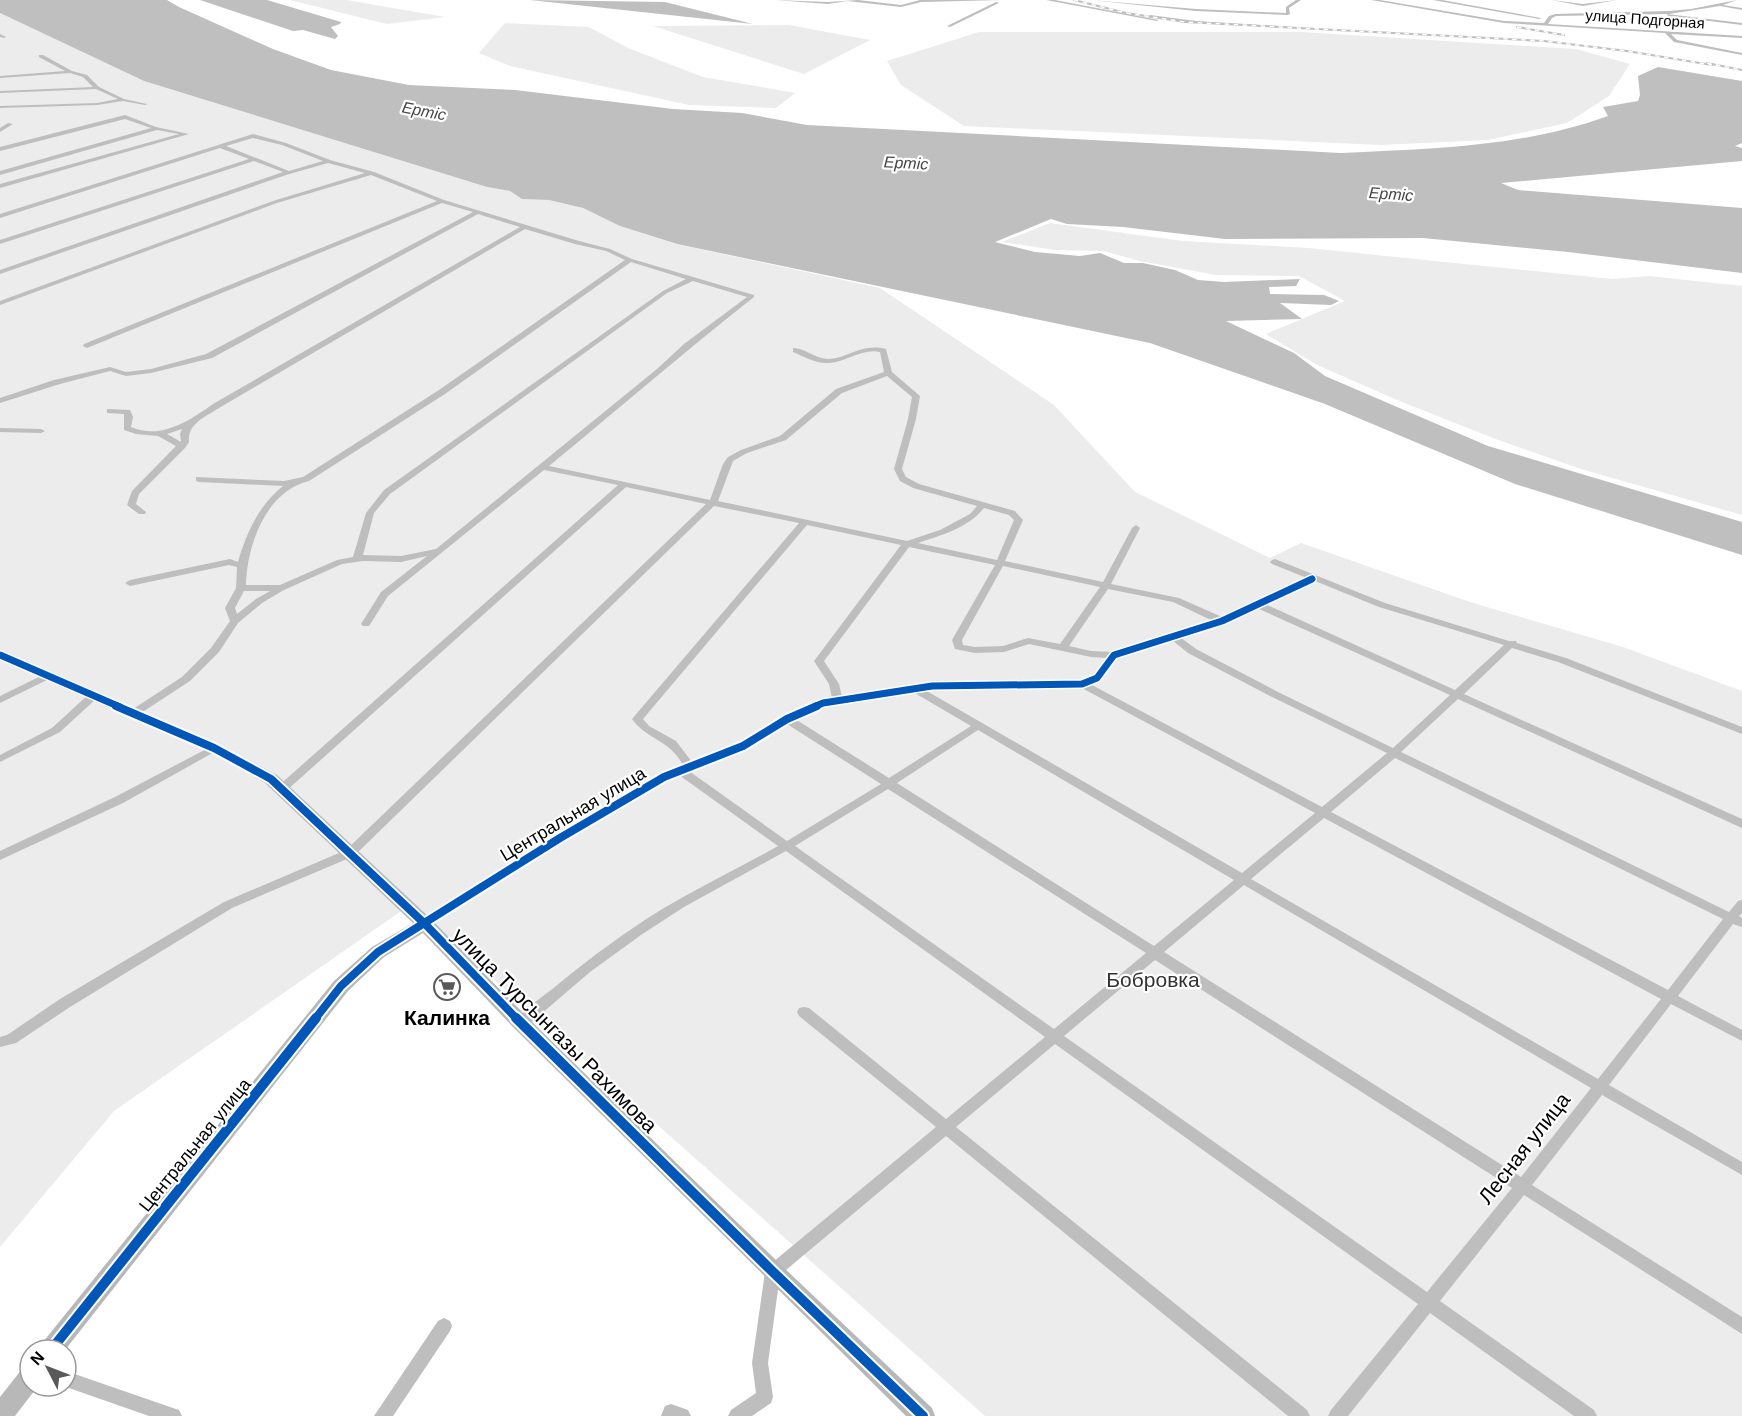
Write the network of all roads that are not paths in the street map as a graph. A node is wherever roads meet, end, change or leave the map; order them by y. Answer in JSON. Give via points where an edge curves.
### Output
{"nodes":[{"id":1,"x":776,"y":0,"type":"edge"},
{"id":2,"x":847,"y":0,"type":"edge"},
{"id":3,"x":993,"y":0,"type":"edge"},
{"id":4,"x":1001,"y":0,"type":"edge"},
{"id":5,"x":1048,"y":0,"type":"edge"},
{"id":6,"x":1092,"y":0,"type":"edge"},
{"id":7,"x":1170,"y":0,"type":"edge"},
{"id":8,"x":1287,"y":0,"type":"edge"},
{"id":9,"x":1299,"y":0,"type":"edge"},
{"id":10,"x":1373,"y":0,"type":"edge"},
{"id":11,"x":1435,"y":0,"type":"edge"},
{"id":12,"x":1553,"y":0,"type":"edge"},
{"id":13,"x":1615,"y":0,"type":"edge"},
{"id":14,"x":1735,"y":0,"type":"edge"},
{"id":15,"x":1102,"y":1,"type":"edge"},
{"id":16,"x":1718,"y":5,"type":"junction"},
{"id":17,"x":1160,"y":7,"type":"junction"},
{"id":18,"x":1742,"y":9,"type":"edge"},
{"id":19,"x":1662,"y":12,"type":"junction"},
{"id":20,"x":1547,"y":21,"type":"junction"},
{"id":21,"x":1179,"y":22,"type":"dead end"},
{"id":22,"x":1742,"y":24,"type":"edge"},
{"id":23,"x":949,"y":26,"type":"dead end"},
{"id":24,"x":1291,"y":27,"type":"dead end"},
{"id":25,"x":1665,"y":32,"type":"junction"},
{"id":26,"x":1742,"y":38,"type":"edge"},
{"id":27,"x":1742,"y":54,"type":"edge"},
{"id":28,"x":40,"y":56,"type":"dead end"},
{"id":29,"x":0,"y":61,"type":"edge"},
{"id":30,"x":10,"y":61,"type":"dead end"},
{"id":31,"x":70,"y":72,"type":"junction"},
{"id":32,"x":0,"y":77,"type":"edge"},
{"id":33,"x":97,"y":88,"type":"junction"},
{"id":34,"x":0,"y":92,"type":"edge"},
{"id":35,"x":123,"y":100,"type":"junction"},
{"id":36,"x":145,"y":104,"type":"dead end"},
{"id":37,"x":0,"y":107,"type":"edge"},
{"id":38,"x":10,"y":124,"type":"dead end"},
{"id":39,"x":155,"y":128,"type":"junction"},
{"id":40,"x":0,"y":130,"type":"edge"},
{"id":41,"x":220,"y":146,"type":"junction"},
{"id":42,"x":0,"y":149,"type":"edge"},
{"id":43,"x":252,"y":160,"type":"junction"},
{"id":44,"x":328,"y":161,"type":"junction"},
{"id":45,"x":0,"y":173,"type":"edge"},
{"id":46,"x":372,"y":173,"type":"junction"},
{"id":47,"x":284,"y":174,"type":"junction"},
{"id":48,"x":0,"y":186,"type":"edge"},
{"id":49,"x":442,"y":201,"type":"junction"},
{"id":50,"x":478,"y":212,"type":"junction"},
{"id":51,"x":0,"y":216,"type":"edge"},
{"id":52,"x":524,"y":227,"type":"junction"},
{"id":53,"x":0,"y":242,"type":"edge"},
{"id":54,"x":630,"y":260,"type":"junction"},
{"id":55,"x":0,"y":272,"type":"edge"},
{"id":56,"x":691,"y":279,"type":"junction"},
{"id":57,"x":0,"y":303,"type":"edge"},
{"id":58,"x":87,"y":346,"type":"dead end"},
{"id":59,"x":796,"y":350,"type":"dead end"},
{"id":60,"x":888,"y":373,"type":"junction"},
{"id":61,"x":0,"y":401,"type":"edge"},
{"id":62,"x":110,"y":411,"type":"dead end"},
{"id":63,"x":188,"y":425,"type":"junction"},
{"id":64,"x":0,"y":430,"type":"edge"},
{"id":65,"x":41,"y":431,"type":"dead end"},
{"id":66,"x":160,"y":434,"type":"junction"},
{"id":67,"x":182,"y":446,"type":"junction"},
{"id":68,"x":543,"y":467,"type":"junction"},
{"id":69,"x":199,"y":479,"type":"dead end"},
{"id":70,"x":294,"y":483,"type":"junction"},
{"id":71,"x":624,"y":484,"type":"junction"},
{"id":72,"x":714,"y":501,"type":"junction"},
{"id":73,"x":982,"y":505,"type":"junction"},
{"id":74,"x":141,"y":512,"type":"dead end"},
{"id":75,"x":806,"y":521,"type":"junction"},
{"id":76,"x":1136,"y":528,"type":"dead end"},
{"id":77,"x":906,"y":544,"type":"junction"},
{"id":78,"x":439,"y":551,"type":"junction"},
{"id":79,"x":357,"y":559,"type":"junction"},
{"id":80,"x":1000,"y":562,"type":"junction"},
{"id":81,"x":1275,"y":562,"type":"dead end"},
{"id":82,"x":242,"y":566,"type":"junction"},
{"id":83,"x":1311,"y":579,"type":"junction"},
{"id":84,"x":130,"y":583,"type":"dead end"},
{"id":85,"x":1106,"y":585,"type":"junction"},
{"id":86,"x":241,"y":588,"type":"junction"},
{"id":87,"x":281,"y":588,"type":"junction"},
{"id":88,"x":1259,"y":605,"type":"junction"},
{"id":89,"x":235,"y":621,"type":"junction"},
{"id":90,"x":1222,"y":621,"type":"junction"},
{"id":91,"x":366,"y":624,"type":"dead end"},
{"id":92,"x":1174,"y":638,"type":"junction"},
{"id":93,"x":1512,"y":643,"type":"junction"},
{"id":94,"x":1063,"y":647,"type":"junction"},
{"id":95,"x":0,"y":655,"type":"edge"},
{"id":96,"x":1114,"y":655,"type":"junction"},
{"id":97,"x":47,"y":676,"type":"junction"},
{"id":98,"x":1082,"y":684,"type":"junction"},
{"id":99,"x":915,"y":689,"type":"junction"},
{"id":100,"x":1456,"y":694,"type":"junction"},
{"id":101,"x":93,"y":696,"type":"junction"},
{"id":102,"x":0,"y":700,"type":"edge"},
{"id":103,"x":838,"y":702,"type":"junction"},
{"id":104,"x":134,"y":714,"type":"junction"},
{"id":105,"x":788,"y":719,"type":"junction"},
{"id":106,"x":978,"y":726,"type":"junction"},
{"id":107,"x":1742,"y":731,"type":"edge"},
{"id":108,"x":214,"y":748,"type":"junction"},
{"id":109,"x":1395,"y":752,"type":"junction"},
{"id":110,"x":0,"y":759,"type":"edge"},
{"id":111,"x":685,"y":768,"type":"junction"},
{"id":112,"x":889,"y":783,"type":"junction"},
{"id":113,"x":282,"y":788,"type":"junction"},
{"id":114,"x":1322,"y":812,"type":"junction"},
{"id":115,"x":1742,"y":824,"type":"edge"},
{"id":116,"x":787,"y":845,"type":"junction"},
{"id":117,"x":350,"y":852,"type":"junction"},
{"id":118,"x":0,"y":856,"type":"edge"},
{"id":119,"x":1241,"y":878,"type":"junction"},
{"id":120,"x":1742,"y":904,"type":"edge"},
{"id":121,"x":1736,"y":920,"type":"edge"},
{"id":122,"x":425,"y":924,"type":"junction"},
{"id":123,"x":1155,"y":953,"type":"junction"},
{"id":124,"x":1670,"y":998,"type":"junction"},
{"id":125,"x":804,"y":1012,"type":"dead end"},
{"id":126,"x":521,"y":1023,"type":"junction"},
{"id":127,"x":1054,"y":1036,"type":"junction"},
{"id":128,"x":1742,"y":1036,"type":"edge"},
{"id":129,"x":0,"y":1042,"type":"edge"},
{"id":130,"x":1599,"y":1086,"type":"junction"},
{"id":131,"x":946,"y":1128,"type":"junction"},
{"id":132,"x":1742,"y":1169,"type":"edge"},
{"id":133,"x":1522,"y":1187,"type":"junction"},
{"id":134,"x":773,"y":1272,"type":"junction"},
{"id":135,"x":1427,"y":1302,"type":"junction"},
{"id":136,"x":444,"y":1326,"type":"dead end"},
{"id":137,"x":1742,"y":1326,"type":"edge"},
{"id":138,"x":61,"y":1338,"type":"edge"},
{"id":139,"x":78,"y":1382,"type":"edge"},
{"id":140,"x":18,"y":1393,"type":"edge"},
{"id":141,"x":0,"y":1416,"type":"edge"},
{"id":142,"x":173,"y":1416,"type":"edge"},
{"id":143,"x":383,"y":1416,"type":"edge"},
{"id":144,"x":670,"y":1416,"type":"edge"},
{"id":145,"x":682,"y":1416,"type":"edge"},
{"id":146,"x":737,"y":1416,"type":"edge"},
{"id":147,"x":923,"y":1416,"type":"edge"},
{"id":148,"x":1301,"y":1416,"type":"edge"},
{"id":149,"x":1337,"y":1416,"type":"edge"},
{"id":150,"x":1588,"y":1416,"type":"edge"}],
"edges":[{"from":1,"to":2,"type":"street"},
{"from":2,"to":3,"type":"street","via":[[901,6],[921,1]]},
{"from":3,"to":4,"type":"street"},
{"from":4,"to":23,"type":"street"},
{"from":5,"to":21,"type":"street"},
{"from":6,"to":15,"type":"street"},
{"from":7,"to":17,"type":"street"},
{"from":8,"to":9,"type":"street"},
{"from":9,"to":17,"type":"street","via":[[1287,8],[1288,14]]},
{"from":10,"to":20,"type":"street","via":[[1504,22]]},
{"from":11,"to":20,"type":"street"},
{"from":12,"to":13,"type":"street","via":[[1583,5]]},
{"from":14,"to":16,"type":"street"},
{"from":15,"to":17,"type":"street"},
{"from":16,"to":18,"type":"street"},
{"from":16,"to":19,"type":"street"},
{"from":17,"to":24,"type":"street","via":[[1150,16]]},
{"from":19,"to":20,"type":"street","via":[[1559,15]]},
{"from":19,"to":22,"type":"street"},
{"from":20,"to":25,"type":"street","name":"улица Подгорная"},
{"from":25,"to":26,"type":"street","name":"улица Подгорная"},
{"from":25,"to":27,"type":"street","via":[[1678,42]]},
{"from":28,"to":31,"type":"street"},
{"from":29,"to":30,"type":"street"},
{"from":31,"to":32,"type":"street"},
{"from":31,"to":33,"type":"street","via":[[85,76]]},
{"from":33,"to":34,"type":"street"},
{"from":33,"to":35,"type":"street"},
{"from":35,"to":36,"type":"street"},
{"from":35,"to":37,"type":"street"},
{"from":38,"to":40,"type":"street"},
{"from":39,"to":42,"type":"street","via":[[125,117]]},
{"from":39,"to":45,"type":"street"},
{"from":39,"to":48,"type":"street","via":[[186,134]]},
{"from":41,"to":43,"type":"street"},
{"from":41,"to":44,"type":"street","via":[[253,136]]},
{"from":41,"to":51,"type":"street"},
{"from":43,"to":47,"type":"street","via":[[286,171]]},
{"from":43,"to":53,"type":"street"},
{"from":44,"to":46,"type":"street"},
{"from":44,"to":47,"type":"street"},
{"from":46,"to":49,"type":"street"},
{"from":46,"to":57,"type":"street","via":[[275,202]]},
{"from":47,"to":55,"type":"street"},
{"from":49,"to":50,"type":"street"},
{"from":49,"to":58,"type":"street"},
{"from":50,"to":52,"type":"street"},
{"from":50,"to":61,"type":"street","via":[[209,356],[151,371],[126,374],[110,369]]},
{"from":52,"to":54,"type":"street","via":[[608,250]]},
{"from":52,"to":63,"type":"street"},
{"from":54,"to":56,"type":"street"},
{"from":54,"to":70,"type":"street","via":[[442,392]]},
{"from":56,"to":68,"type":"street","via":[[752,297],[687,346]]},
{"from":56,"to":79,"type":"street","via":[[642,308],[387,492],[370,513]]},
{"from":59,"to":60,"type":"street","via":[[823,361],[876,348],[883,351]]},
{"from":60,"to":72,"type":"street","via":[[839,391],[773,444],[739,453],[727,464]]},
{"from":60,"to":73,"type":"street","via":[[916,396],[898,469],[903,479]]},
{"from":62,"to":66,"type":"street","via":[[127,412],[127,428]]},
{"from":63,"to":66,"type":"street"},
{"from":63,"to":67,"type":"street"},
{"from":64,"to":65,"type":"street"},
{"from":66,"to":67,"type":"street"},
{"from":67,"to":74,"type":"street","via":[[135,493],[131,505]]},
{"from":68,"to":71,"type":"street"},
{"from":68,"to":78,"type":"street"},
{"from":69,"to":70,"type":"street"},
{"from":70,"to":82,"type":"street","via":[[273,499],[255,522]]},
{"from":71,"to":72,"type":"street"},
{"from":71,"to":113,"type":"street"},
{"from":72,"to":75,"type":"street"},
{"from":72,"to":117,"type":"street"},
{"from":73,"to":77,"type":"street","via":[[973,516],[943,532]]},
{"from":73,"to":80,"type":"street","via":[[1012,513],[1019,520]]},
{"from":75,"to":77,"type":"street"},
{"from":75,"to":111,"type":"street","via":[[637,719],[682,752]]},
{"from":76,"to":85,"type":"street"},
{"from":77,"to":80,"type":"street"},
{"from":77,"to":103,"type":"street","via":[[819,661],[834,684]]},
{"from":78,"to":79,"type":"street","via":[[402,559]]},
{"from":78,"to":91,"type":"street","via":[[384,594]]},
{"from":79,"to":87,"type":"street","via":[[340,562]]},
{"from":80,"to":85,"type":"street"},
{"from":80,"to":94,"type":"street","via":[[957,640],[959,647],[1004,649],[1028,641]]},
{"from":81,"to":83,"type":"street"},
{"from":82,"to":84,"type":"street","via":[[230,562]]},
{"from":82,"to":86,"type":"street"},
{"from":83,"to":88,"type":"street"},
{"from":83,"to":93,"type":"street","via":[[1382,606]]},
{"from":85,"to":90,"type":"street","via":[[1176,600]]},
{"from":85,"to":94,"type":"street"},
{"from":86,"to":87,"type":"street"},
{"from":86,"to":89,"type":"street","via":[[230,608]]},
{"from":87,"to":89,"type":"street"},
{"from":88,"to":90,"type":"street"},
{"from":88,"to":100,"type":"street"},
{"from":89,"to":104,"type":"street","via":[[215,650],[186,679]]},
{"from":90,"to":92,"type":"street"},
{"from":92,"to":96,"type":"street"},
{"from":92,"to":109,"type":"street","via":[[1216,664]]},
{"from":93,"to":100,"type":"street"},
{"from":93,"to":107,"type":"street"},
{"from":94,"to":96,"type":"street"},
{"from":95,"to":97,"type":"street","name":"улица Турсынгазы Рахимова"},
{"from":96,"to":98,"type":"street","via":[[1097,678]]},
{"from":97,"to":101,"type":"street","name":"улица Турсынгазы Рахимова"},
{"from":97,"to":102,"type":"street"},
{"from":98,"to":99,"type":"street","name":"Центральная улица"},
{"from":98,"to":114,"type":"street"},
{"from":99,"to":103,"type":"street","name":"Центральная улица"},
{"from":99,"to":106,"type":"street"},
{"from":100,"to":109,"type":"street"},
{"from":100,"to":115,"type":"street"},
{"from":101,"to":104,"type":"street","name":"улица Турсынгазы Рахимова"},
{"from":101,"to":110,"type":"street","via":[[56,730]]},
{"from":103,"to":105,"type":"street","name":"Центральная улица","via":[[823,703]]},
{"from":104,"to":108,"type":"street","name":"улица Турсынгазы Рахимова"},
{"from":105,"to":111,"type":"street","name":"Центральная улица","via":[[743,746]]},
{"from":105,"to":112,"type":"street"},
{"from":106,"to":112,"type":"street"},
{"from":106,"to":119,"type":"street"},
{"from":108,"to":113,"type":"street","name":"улица Турсынгазы Рахимова","via":[[271,778]]},
{"from":108,"to":118,"type":"street","via":[[119,800]]},
{"from":109,"to":114,"type":"street"},
{"from":109,"to":121,"type":"street"},
{"from":111,"to":116,"type":"street"},
{"from":111,"to":122,"type":"street","name":"Центральная улица","via":[[560,838]]},
{"from":112,"to":116,"type":"street"},
{"from":112,"to":123,"type":"street"},
{"from":113,"to":117,"type":"street","name":"улица Турсынгазы Рахимова"},
{"from":114,"to":119,"type":"street"},
{"from":114,"to":124,"type":"street"},
{"from":116,"to":126,"type":"street","via":[[653,920],[585,967]]},
{"from":116,"to":127,"type":"street"},
{"from":117,"to":122,"type":"street","name":"улица Турсынгазы Рахимова"},
{"from":117,"to":129,"type":"street","via":[[228,905],[11,1039]]},
{"from":119,"to":123,"type":"street"},
{"from":119,"to":130,"type":"street"},
{"from":120,"to":121,"type":"street","name":"Лесная улица"},
{"from":121,"to":124,"type":"street","name":"Лесная улица"},
{"from":122,"to":126,"type":"street","name":"улица Турсынгазы Рахимова"},
{"from":122,"to":138,"type":"street","name":"Центральная улица","via":[[378,952],[341,986]]},
{"from":123,"to":127,"type":"street"},
{"from":123,"to":133,"type":"street"},
{"from":124,"to":128,"type":"street"},
{"from":124,"to":130,"type":"street","name":"Лесная улица"},
{"from":125,"to":131,"type":"street"},
{"from":126,"to":134,"type":"street","name":"улица Турсынгазы Рахимова"},
{"from":127,"to":131,"type":"street"},
{"from":127,"to":135,"type":"street"},
{"from":130,"to":132,"type":"street"},
{"from":130,"to":133,"type":"street","name":"Лесная улица"},
{"from":131,"to":134,"type":"street"},
{"from":131,"to":148,"type":"street"},
{"from":133,"to":135,"type":"street","name":"Лесная улица"},
{"from":133,"to":137,"type":"street"},
{"from":134,"to":146,"type":"street","via":[[760,1363],[765,1397]]},
{"from":134,"to":147,"type":"street","name":"улица Турсынгазы Рахимова"},
{"from":135,"to":149,"type":"street","name":"Лесная улица"},
{"from":135,"to":150,"type":"street"},
{"from":136,"to":143,"type":"street"},
{"from":139,"to":142,"type":"street"},
{"from":140,"to":141,"type":"street"},
{"from":144,"to":145,"type":"street","via":[[671,1412]]}]}
